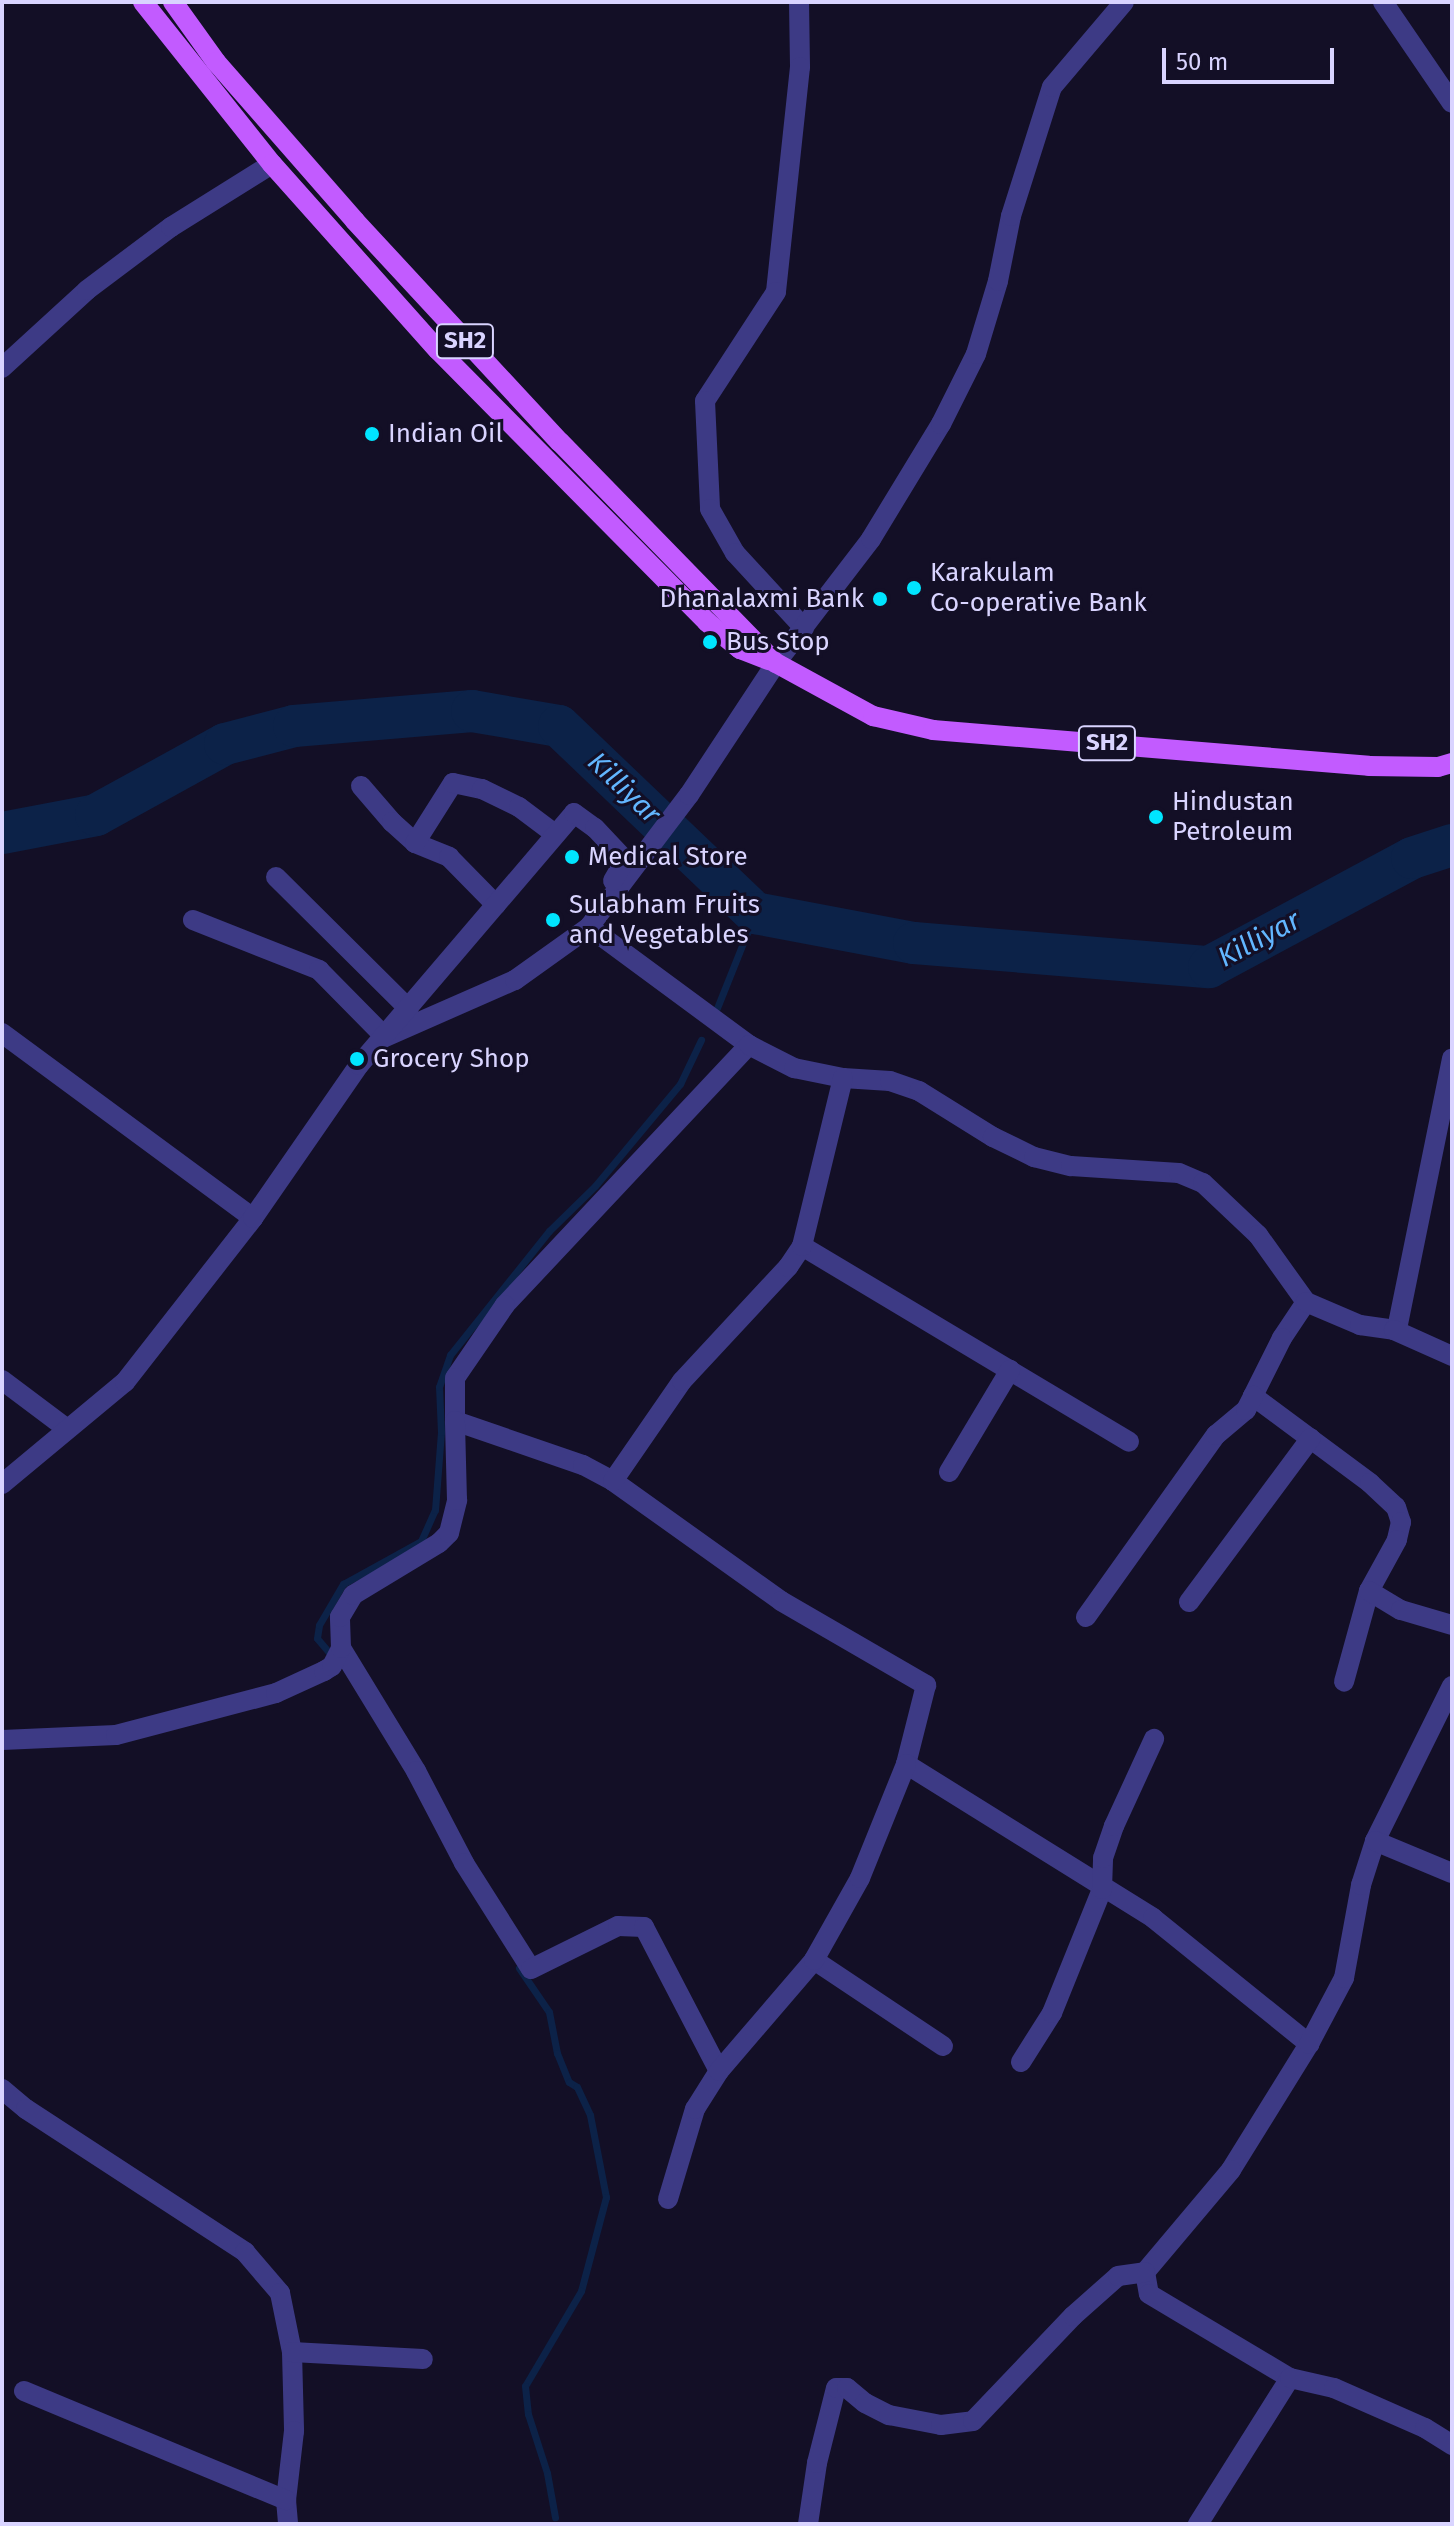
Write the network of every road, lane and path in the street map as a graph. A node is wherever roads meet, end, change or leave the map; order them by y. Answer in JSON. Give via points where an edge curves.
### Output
{"nodes":[{"id":1,"x":143,"y":2,"type":"edge"},
{"id":2,"x":173,"y":2,"type":"edge"},
{"id":3,"x":799,"y":2,"type":"edge"},
{"id":4,"x":1124,"y":2,"type":"edge"},
{"id":5,"x":1383,"y":2,"type":"edge"},
{"id":6,"x":1452,"y":103,"type":"edge"},
{"id":7,"x":272,"y":164,"type":"junction"},
{"id":8,"x":355,"y":221,"type":"junction"},
{"id":9,"x":336,"y":238,"type":"junction"},
{"id":10,"x":456,"y":331,"type":"junction"},
{"id":11,"x":438,"y":350,"type":"junction"},
{"id":12,"x":2,"y":368,"type":"edge"},
{"id":13,"x":804,"y":628,"type":"junction"},
{"id":14,"x":776,"y":663,"type":"junction"},
{"id":15,"x":1452,"y":763,"type":"edge"},
{"id":16,"x":361,"y":786,"type":"dead end"},
{"id":17,"x":555,"y":834,"type":"junction"},
{"id":18,"x":415,"y":843,"type":"junction"},
{"id":19,"x":276,"y":877,"type":"dead end"},
{"id":20,"x":496,"y":905,"type":"junction"},
{"id":21,"x":606,"y":908,"type":"junction"},
{"id":22,"x":193,"y":920,"type":"dead end"},
{"id":23,"x":589,"y":927,"type":"junction"},
{"id":24,"x":409,"y":1009,"type":"junction"},
{"id":25,"x":2,"y":1033,"type":"edge"},
{"id":26,"x":737,"y":1036,"type":"junction"},
{"id":27,"x":385,"y":1037,"type":"junction"},
{"id":28,"x":1452,"y":1058,"type":"edge"},
{"id":29,"x":843,"y":1078,"type":"junction"},
{"id":30,"x":253,"y":1218,"type":"junction"},
{"id":31,"x":802,"y":1246,"type":"junction"},
{"id":32,"x":1306,"y":1302,"type":"junction"},
{"id":33,"x":1394,"y":1330,"type":"junction"},
{"id":34,"x":1452,"y":1356,"type":"edge"},
{"id":35,"x":1010,"y":1370,"type":"junction"},
{"id":36,"x":2,"y":1380,"type":"edge"},
{"id":37,"x":1253,"y":1396,"type":"junction"},
{"id":38,"x":455,"y":1421,"type":"junction"},
{"id":39,"x":66,"y":1428,"type":"junction"},
{"id":40,"x":1311,"y":1438,"type":"junction"},
{"id":41,"x":1129,"y":1442,"type":"dead end"},
{"id":42,"x":949,"y":1472,"type":"dead end"},
{"id":43,"x":613,"y":1481,"type":"junction"},
{"id":44,"x":2,"y":1484,"type":"edge"},
{"id":45,"x":1369,"y":1591,"type":"junction"},
{"id":46,"x":1189,"y":1602,"type":"dead end"},
{"id":47,"x":1086,"y":1617,"type":"dead end"},
{"id":48,"x":1452,"y":1625,"type":"edge"},
{"id":49,"x":337,"y":1655,"type":"junction"},
{"id":50,"x":1344,"y":1682,"type":"dead end"},
{"id":51,"x":1452,"y":1686,"type":"edge"},
{"id":52,"x":1154,"y":1739,"type":"dead end"},
{"id":53,"x":2,"y":1740,"type":"edge"},
{"id":54,"x":906,"y":1764,"type":"junction"},
{"id":55,"x":1375,"y":1841,"type":"junction"},
{"id":56,"x":1452,"y":1873,"type":"edge"},
{"id":57,"x":1102,"y":1889,"type":"junction"},
{"id":58,"x":814,"y":1960,"type":"junction"},
{"id":59,"x":1309,"y":2044,"type":"junction"},
{"id":60,"x":943,"y":2046,"type":"dead end"},
{"id":61,"x":1021,"y":2062,"type":"dead end"},
{"id":62,"x":719,"y":2071,"type":"junction"},
{"id":63,"x":2,"y":2089,"type":"edge"},
{"id":64,"x":668,"y":2199,"type":"dead end"},
{"id":65,"x":1145,"y":2272,"type":"junction"},
{"id":66,"x":292,"y":2352,"type":"junction"},
{"id":67,"x":423,"y":2359,"type":"dead end"},
{"id":68,"x":1290,"y":2378,"type":"junction"},
{"id":69,"x":24,"y":2391,"type":"dead end"},
{"id":70,"x":1452,"y":2445,"type":"edge"},
{"id":71,"x":286,"y":2500,"type":"junction"},
{"id":72,"x":288,"y":2524,"type":"edge"},
{"id":73,"x":808,"y":2524,"type":"edge"},
{"id":74,"x":1198,"y":2524,"type":"edge"}],
"edges":[{"from":1,"to":7,"type":"main road"},
{"from":2,"to":8,"type":"main road","number":"SH2","via":[[216,62]]},
{"from":3,"to":13,"type":"street","via":[[800,67],[776,292],[705,401],[710,509],[735,553]]},
{"from":4,"to":13,"type":"street","via":[[1052,87],[1011,216],[976,354],[941,424],[871,539]]},
{"from":5,"to":6,"type":"street"},
{"from":7,"to":9,"type":"main road"},
{"from":7,"to":12,"type":"street","via":[[171,227],[87,290]]},
{"from":8,"to":9,"type":"main road"},
{"from":8,"to":10,"type":"main road","number":"SH2"},
{"from":9,"to":11,"type":"main road"},
{"from":10,"to":11,"type":"main road"},
{"from":10,"to":14,"type":"main road","number":"SH2"},
{"from":11,"to":14,"type":"main road","via":[[707,622],[740,649]]},
{"from":13,"to":14,"type":"street"},
{"from":14,"to":15,"type":"main road","number":"SH2","via":[[873,716],[933,730],[1369,766]]},
{"from":14,"to":21,"type":"street"},
{"from":16,"to":18,"type":"street"},
{"from":17,"to":18,"type":"street","via":[[519,807],[482,789],[453,783]]},
{"from":17,"to":20,"type":"street"},
{"from":17,"to":21,"type":"street","via":[[574,813],[619,851],[625,860],[613,879]]},
{"from":18,"to":20,"type":"street","via":[[449,857]]},
{"from":19,"to":24,"type":"street"},
{"from":20,"to":24,"type":"street"},
{"from":21,"to":23,"type":"street"},
{"from":22,"to":27,"type":"street","via":[[319,970]]},
{"from":23,"to":26,"type":"street"},
{"from":23,"to":27,"type":"street","via":[[515,980]]},
{"from":24,"to":27,"type":"street"},
{"from":25,"to":30,"type":"street"},
{"from":26,"to":29,"type":"street","via":[[794,1068]]},
{"from":26,"to":38,"type":"street","via":[[505,1305],[455,1378]]},
{"from":27,"to":30,"type":"street","via":[[359,1065]]},
{"from":28,"to":33,"type":"street"},
{"from":29,"to":31,"type":"street"},
{"from":29,"to":32,"type":"street","via":[[890,1081],[919,1091],[1034,1157],[1071,1166],[1179,1173],[1203,1183],[1258,1235]]},
{"from":30,"to":39,"type":"street","via":[[125,1382]]},
{"from":31,"to":35,"type":"street"},
{"from":31,"to":43,"type":"street","via":[[682,1381]]},
{"from":32,"to":33,"type":"street","via":[[1360,1325]]},
{"from":32,"to":37,"type":"street"},
{"from":33,"to":34,"type":"street"},
{"from":35,"to":41,"type":"street"},
{"from":35,"to":42,"type":"street"},
{"from":36,"to":39,"type":"street"},
{"from":37,"to":40,"type":"street"},
{"from":37,"to":47,"type":"street","via":[[1246,1410],[1216,1435]]},
{"from":38,"to":43,"type":"street","via":[[583,1465]]},
{"from":38,"to":49,"type":"street","via":[[457,1500],[449,1533],[353,1595],[340,1617]]},
{"from":39,"to":44,"type":"street"},
{"from":40,"to":45,"type":"street","via":[[1396,1507],[1401,1522],[1397,1540]]},
{"from":40,"to":46,"type":"street"},
{"from":43,"to":54,"type":"street","via":[[781,1601],[926,1685]]},
{"from":45,"to":48,"type":"street","via":[[1401,1610]]},
{"from":45,"to":50,"type":"street"},
{"from":49,"to":53,"type":"street","via":[[276,1693],[116,1735]]},
{"from":49,"to":62,"type":"street","via":[[416,1771],[464,1863],[531,1969],[618,1926],[644,1927]]},
{"from":51,"to":55,"type":"street"},
{"from":52,"to":57,"type":"street","via":[[1103,1858]]},
{"from":54,"to":57,"type":"street"},
{"from":54,"to":58,"type":"street","via":[[860,1878]]},
{"from":55,"to":56,"type":"street"},
{"from":55,"to":59,"type":"street","via":[[1344,1978]]},
{"from":57,"to":59,"type":"street","via":[[1153,1918]]},
{"from":57,"to":61,"type":"street","via":[[1052,2013]]},
{"from":58,"to":60,"type":"street"},
{"from":58,"to":62,"type":"street"},
{"from":59,"to":65,"type":"street","via":[[1231,2170]]},
{"from":62,"to":64,"type":"street","via":[[695,2109]]},
{"from":63,"to":66,"type":"street","via":[[245,2252],[280,2293]]},
{"from":65,"to":68,"type":"street","via":[[1149,2294]]},
{"from":65,"to":73,"type":"street","via":[[1118,2276],[973,2421],[941,2425],[889,2415],[847,2388],[836,2388]]},
{"from":66,"to":67,"type":"street"},
{"from":66,"to":71,"type":"street","via":[[294,2431]]},
{"from":68,"to":70,"type":"street","via":[[1334,2388]]},
{"from":68,"to":74,"type":"street"},
{"from":69,"to":71,"type":"street"},
{"from":71,"to":72,"type":"street"}]}
